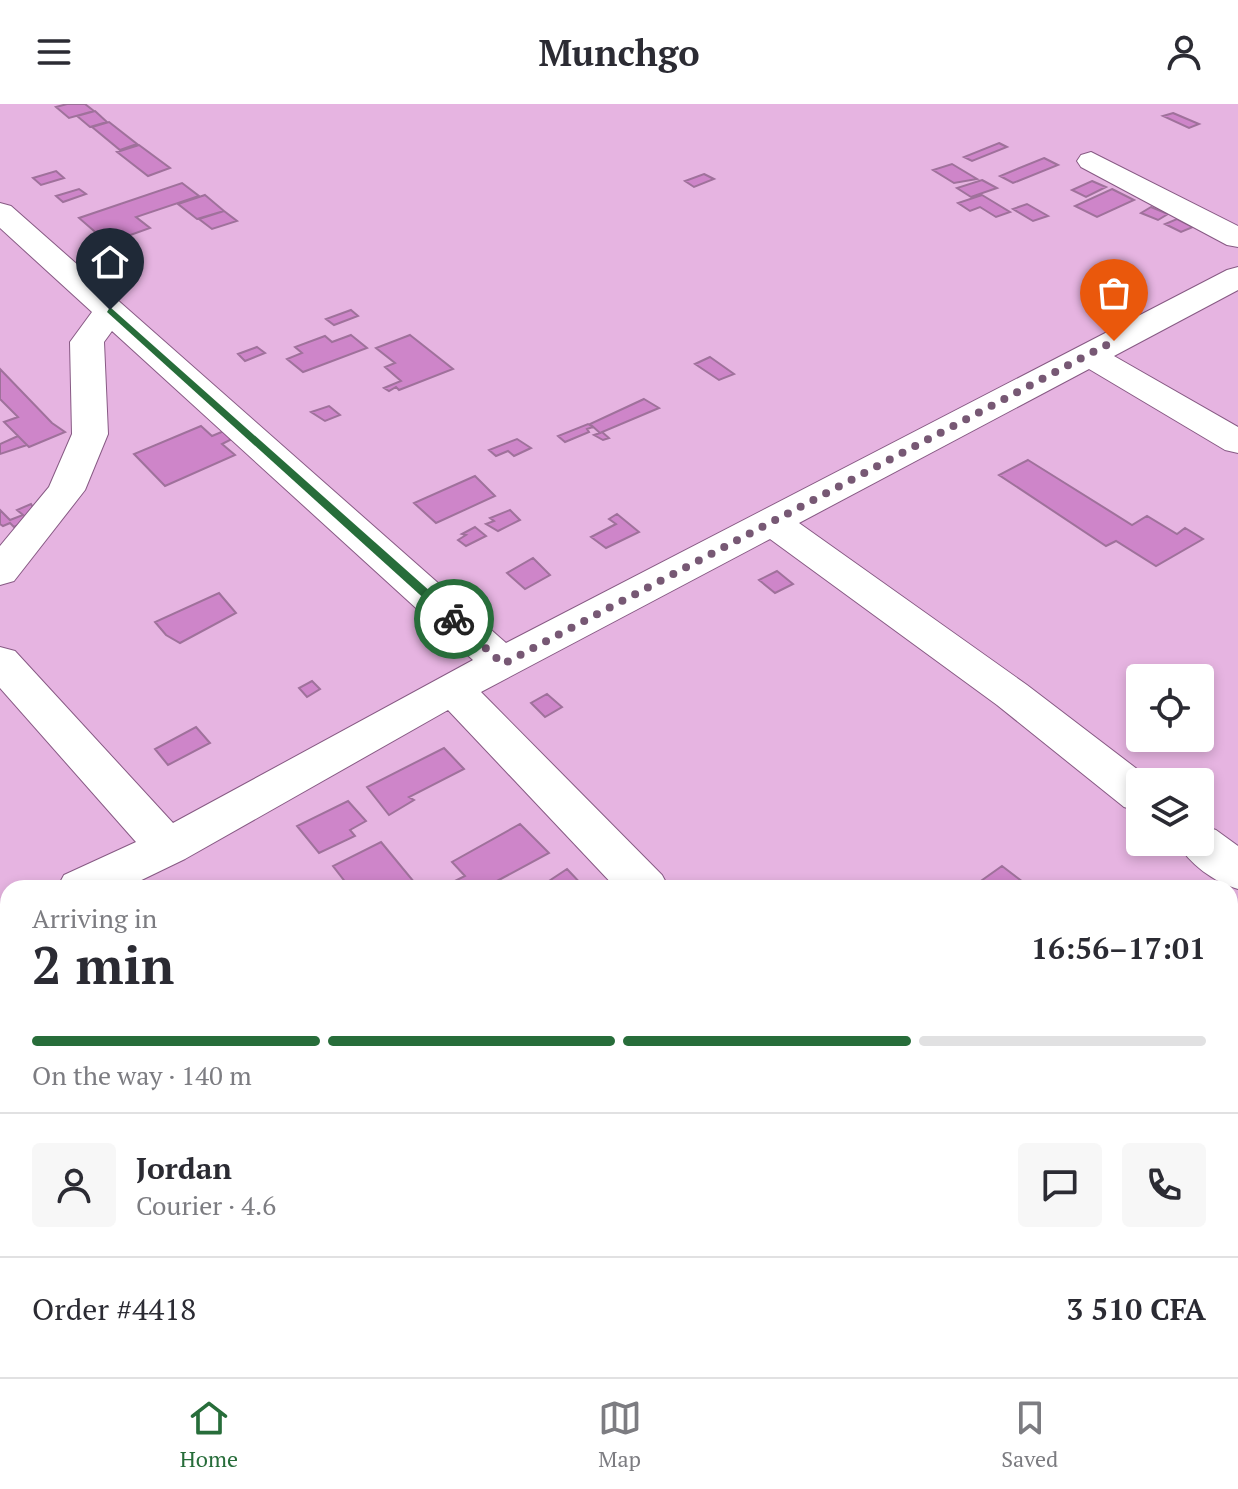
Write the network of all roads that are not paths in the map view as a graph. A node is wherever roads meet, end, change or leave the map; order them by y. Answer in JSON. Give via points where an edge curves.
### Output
{"nodes":[{"id":1,"x":1091,"y":161,"type":"dead end"},
{"id":2,"x":0,"y":212,"type":"edge"},
{"id":3,"x":1238,"y":238,"type":"edge"},
{"id":4,"x":1238,"y":277,"type":"edge"},
{"id":5,"x":110,"y":310,"type":"junction"},
{"id":6,"x":1089,"y":354,"type":"junction"},
{"id":7,"x":1238,"y":442,"type":"edge"},
{"id":8,"x":771,"y":521,"type":"junction"},
{"id":9,"x":0,"y":572,"type":"edge"},
{"id":10,"x":0,"y":661,"type":"edge"},
{"id":11,"x":503,"y":664,"type":"junction"},
{"id":12,"x":453,"y":689,"type":"junction"},
{"id":13,"x":1126,"y":784,"type":"edge"},
{"id":14,"x":168,"y":847,"type":"junction"},
{"id":15,"x":1214,"y":853,"type":"edge"},
{"id":16,"x":1238,"y":871,"type":"edge"},
{"id":17,"x":98,"y":880,"type":"edge"},
{"id":18,"x":637,"y":880,"type":"edge"}],
"edges":[{"from":1,"to":3,"type":"street"},
{"from":2,"to":5,"type":"street"},
{"from":4,"to":6,"type":"street"},
{"from":5,"to":9,"type":"street","via":[[87,342],[90,434],[66,490]]},
{"from":5,"to":11,"type":"street"},
{"from":6,"to":7,"type":"street"},
{"from":6,"to":8,"type":"street"},
{"from":8,"to":11,"type":"street"},
{"from":8,"to":13,"type":"street"},
{"from":10,"to":14,"type":"street"},
{"from":11,"to":12,"type":"street"},
{"from":12,"to":14,"type":"street"},
{"from":12,"to":18,"type":"street"},
{"from":14,"to":17,"type":"street"},
{"from":15,"to":16,"type":"street"}]}
